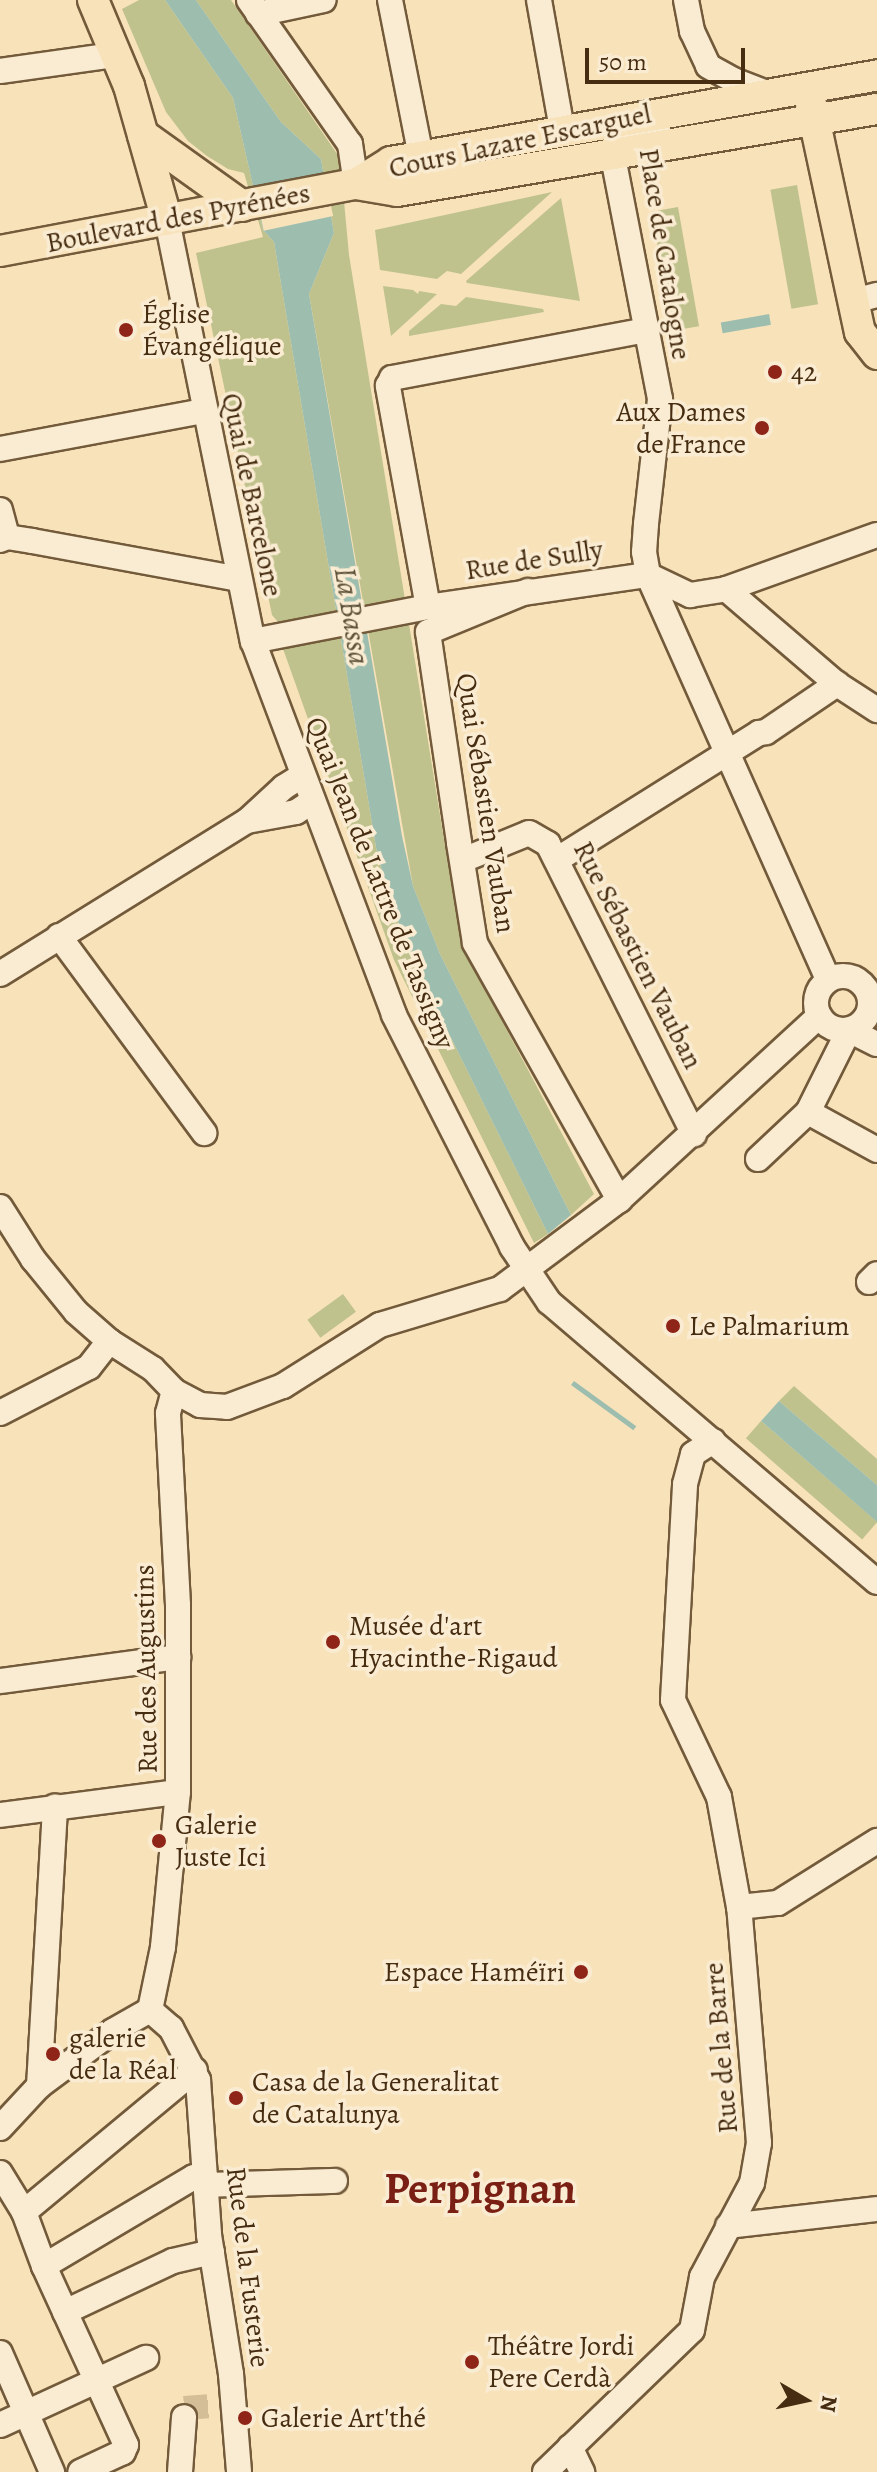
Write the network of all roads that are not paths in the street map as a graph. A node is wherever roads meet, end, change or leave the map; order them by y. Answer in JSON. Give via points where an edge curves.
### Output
{"nodes":[{"id":1,"x":93,"y":0,"type":"edge"},
{"id":2,"x":324,"y":0,"type":"edge"},
{"id":3,"x":390,"y":0,"type":"edge"},
{"id":4,"x":539,"y":0,"type":"edge"},
{"id":5,"x":686,"y":0,"type":"edge"},
{"id":6,"x":254,"y":7,"type":"edge"},
{"id":7,"x":114,"y":55,"type":"junction"},
{"id":8,"x":0,"y":71,"type":"edge"},
{"id":9,"x":877,"y":75,"type":"edge"},
{"id":10,"x":807,"y":87,"type":"junction"},
{"id":11,"x":767,"y":93,"type":"junction"},
{"id":12,"x":877,"y":109,"type":"edge"},
{"id":13,"x":816,"y":122,"type":"junction"},
{"id":14,"x":562,"y":129,"type":"junction"},
{"id":15,"x":143,"y":135,"type":"junction"},
{"id":16,"x":421,"y":156,"type":"junction"},
{"id":17,"x":613,"y":157,"type":"junction"},
{"id":18,"x":346,"y":186,"type":"junction"},
{"id":19,"x":243,"y":206,"type":"junction"},
{"id":20,"x":167,"y":220,"type":"junction"},
{"id":21,"x":0,"y":251,"type":"edge"},
{"id":22,"x":865,"y":298,"type":"edge"},
{"id":23,"x":647,"y":330,"type":"junction"},
{"id":24,"x":877,"y":354,"type":"edge"},
{"id":25,"x":203,"y":411,"type":"junction"},
{"id":26,"x":0,"y":449,"type":"edge"},
{"id":27,"x":0,"y":510,"type":"edge"},
{"id":28,"x":877,"y":535,"type":"edge"},
{"id":29,"x":2,"y":540,"type":"edge"},
{"id":30,"x":648,"y":575,"type":"junction"},
{"id":31,"x":239,"y":579,"type":"junction"},
{"id":32,"x":726,"y":589,"type":"junction"},
{"id":33,"x":528,"y":591,"type":"junction"},
{"id":34,"x":419,"y":608,"type":"junction"},
{"id":35,"x":253,"y":641,"type":"junction"},
{"id":36,"x":837,"y":684,"type":"junction"},
{"id":37,"x":877,"y":710,"type":"edge"},
{"id":38,"x":728,"y":752,"type":"junction"},
{"id":39,"x":303,"y":775,"type":"junction"},
{"id":40,"x":313,"y":801,"type":"junction"},
{"id":41,"x":247,"y":821,"type":"junction"},
{"id":42,"x":558,"y":859,"type":"junction"},
{"id":43,"x":463,"y":860,"type":"junction"},
{"id":44,"x":59,"y":936,"type":"junction"},
{"id":45,"x":0,"y":974,"type":"edge"},
{"id":46,"x":828,"y":980,"type":"junction"},
{"id":47,"x":874,"y":990,"type":"edge"},
{"id":48,"x":819,"y":1016,"type":"junction"},
{"id":49,"x":849,"y":1030,"type":"junction"},
{"id":50,"x":877,"y":1044,"type":"edge"},
{"id":51,"x":808,"y":1112,"type":"junction"},
{"id":52,"x":204,"y":1133,"type":"dead end"},
{"id":53,"x":694,"y":1134,"type":"junction"},
{"id":54,"x":877,"y":1150,"type":"edge"},
{"id":55,"x":758,"y":1159,"type":"dead end"},
{"id":56,"x":619,"y":1200,"type":"junction"},
{"id":57,"x":0,"y":1207,"type":"edge"},
{"id":58,"x":528,"y":1270,"type":"junction"},
{"id":59,"x":109,"y":1341,"type":"junction"},
{"id":60,"x":174,"y":1391,"type":"junction"},
{"id":61,"x":0,"y":1413,"type":"edge"},
{"id":62,"x":713,"y":1441,"type":"junction"},
{"id":63,"x":877,"y":1582,"type":"edge"},
{"id":64,"x":178,"y":1657,"type":"junction"},
{"id":65,"x":0,"y":1681,"type":"edge"},
{"id":66,"x":178,"y":1792,"type":"junction"},
{"id":67,"x":55,"y":1806,"type":"junction"},
{"id":68,"x":0,"y":1815,"type":"edge"},
{"id":69,"x":877,"y":1841,"type":"edge"},
{"id":70,"x":739,"y":1907,"type":"junction"},
{"id":71,"x":150,"y":2010,"type":"junction"},
{"id":72,"x":195,"y":2070,"type":"junction"},
{"id":73,"x":39,"y":2086,"type":"junction"},
{"id":74,"x":0,"y":2128,"type":"edge"},
{"id":75,"x":0,"y":2173,"type":"edge"},
{"id":76,"x":205,"y":2181,"type":"junction"},
{"id":77,"x":335,"y":2181,"type":"dead end"},
{"id":78,"x":877,"y":2209,"type":"edge"},
{"id":79,"x":24,"y":2212,"type":"junction"},
{"id":80,"x":728,"y":2226,"type":"junction"},
{"id":81,"x":212,"y":2252,"type":"junction"},
{"id":82,"x":44,"y":2266,"type":"junction"},
{"id":83,"x":65,"y":2312,"type":"junction"},
{"id":84,"x":0,"y":2353,"type":"edge"},
{"id":85,"x":146,"y":2358,"type":"dead end"},
{"id":86,"x":98,"y":2380,"type":"junction"},
{"id":87,"x":25,"y":2413,"type":"junction"},
{"id":88,"x":184,"y":2417,"type":"dead end"},
{"id":89,"x":0,"y":2425,"type":"edge"},
{"id":90,"x":570,"y":2447,"type":"junction"},
{"id":91,"x":52,"y":2472,"type":"edge"},
{"id":92,"x":80,"y":2472,"type":"edge"},
{"id":93,"x":180,"y":2472,"type":"edge"},
{"id":94,"x":239,"y":2472,"type":"edge"},
{"id":95,"x":545,"y":2472,"type":"edge"},
{"id":96,"x":582,"y":2472,"type":"edge"}],
"edges":[{"from":1,"to":7,"type":"main road"},
{"from":2,"to":6,"type":"street"},
{"from":3,"to":16,"type":"street"},
{"from":4,"to":14,"type":"street"},
{"from":5,"to":11,"type":"street","via":[[692,31],[708,66]]},
{"from":6,"to":18,"type":"street","via":[[350,144]]},
{"from":7,"to":8,"type":"street"},
{"from":7,"to":15,"type":"main road"},
{"from":9,"to":10,"type":"main road","name":"Cours Lazare Escarguel"},
{"from":10,"to":11,"type":"main road","name":"Cours Lazare Escarguel"},
{"from":10,"to":13,"type":"main road"},
{"from":11,"to":14,"type":"main road","name":"Cours Lazare Escarguel"},
{"from":11,"to":17,"type":"street","name":"Place de Catalogne","via":[[755,109],[616,137]]},
{"from":12,"to":13,"type":"main road","name":"Cours Lazare Escarguel"},
{"from":13,"to":17,"type":"main road","name":"Cours Lazare Escarguel"},
{"from":13,"to":22,"type":"main road"},
{"from":14,"to":16,"type":"main road","name":"Cours Lazare Escarguel"},
{"from":15,"to":19,"type":"main road"},
{"from":15,"to":20,"type":"main road"},
{"from":16,"to":18,"type":"main road","name":"Cours Lazare Escarguel","via":[[391,162]]},
{"from":17,"to":18,"type":"main road","name":"Cours Lazare Escarguel","via":[[397,191]]},
{"from":17,"to":23,"type":"street","name":"Place de Catalogne"},
{"from":18,"to":19,"type":"main road","name":"Boulevard des Pyrénées"},
{"from":19,"to":20,"type":"main road","name":"Boulevard des Pyrénées"},
{"from":20,"to":21,"type":"main road","name":"Boulevard des Pyrénées"},
{"from":20,"to":25,"type":"street","name":"Quai de Barcelone"},
{"from":22,"to":24,"type":"main road","via":[[860,332]]},
{"from":23,"to":30,"type":"street","name":"Place de Catalogne","via":[[660,399],[644,552]]},
{"from":23,"to":34,"type":"street","via":[[392,378],[388,386]]},
{"from":25,"to":26,"type":"street"},
{"from":25,"to":31,"type":"street","name":"Quai de Barcelone"},
{"from":27,"to":29,"type":"street"},
{"from":28,"to":32,"type":"street"},
{"from":29,"to":31,"type":"street"},
{"from":30,"to":32,"type":"street","via":[[690,595]]},
{"from":30,"to":33,"type":"street","name":"Rue de Sully"},
{"from":30,"to":38,"type":"street"},
{"from":31,"to":35,"type":"street","name":"Quai de Barcelone"},
{"from":32,"to":36,"type":"street"},
{"from":33,"to":34,"type":"street","name":"Rue de Sully"},
{"from":33,"to":43,"type":"street","name":"Quai Sébastien Vauban","via":[[428,632]]},
{"from":34,"to":35,"type":"street","name":"Rue de Sully"},
{"from":35,"to":39,"type":"street","name":"Quai Jean de Lattre de Tassigny"},
{"from":36,"to":37,"type":"street"},
{"from":36,"to":38,"type":"street"},
{"from":38,"to":42,"type":"street"},
{"from":38,"to":46,"type":"street"},
{"from":39,"to":40,"type":"street","name":"Quai Jean de Lattre de Tassigny"},
{"from":39,"to":41,"type":"street"},
{"from":40,"to":41,"type":"street","via":[[296,812]]},
{"from":40,"to":58,"type":"street","name":"Quai Jean de Lattre de Tassigny","via":[[394,1015]]},
{"from":41,"to":44,"type":"street"},
{"from":42,"to":43,"type":"street","name":"Rue Sébastien Vauban","via":[[548,844],[529,833]]},
{"from":42,"to":53,"type":"street","name":"Rue Sébastien Vauban"},
{"from":43,"to":56,"type":"street","name":"Quai Sébastien Vauban","via":[[475,943]]},
{"from":44,"to":45,"type":"street"},
{"from":44,"to":52,"type":"street"},
{"from":46,"to":47,"type":"street","via":[[854,977]]},
{"from":46,"to":48,"type":"street","via":[[817,996]]},
{"from":47,"to":49,"type":"street","via":[[864,1021]]},
{"from":48,"to":49,"type":"street","via":[[832,1028]]},
{"from":48,"to":53,"type":"street"},
{"from":49,"to":50,"type":"street"},
{"from":49,"to":51,"type":"street"},
{"from":51,"to":54,"type":"street"},
{"from":51,"to":55,"type":"street"},
{"from":53,"to":56,"type":"street"},
{"from":56,"to":58,"type":"street"},
{"from":57,"to":59,"type":"street","via":[[76,1312]]},
{"from":58,"to":60,"type":"street","via":[[500,1289],[380,1325],[283,1386],[227,1407],[200,1405]]},
{"from":58,"to":62,"type":"street","name":"Quai Jean de Lattre de Tassigny","via":[[549,1302]]},
{"from":59,"to":60,"type":"street","via":[[153,1369]]},
{"from":59,"to":61,"type":"street","via":[[89,1367]]},
{"from":60,"to":64,"type":"street","name":"Rue des Augustins","via":[[168,1413]]},
{"from":62,"to":63,"type":"street","name":"Quai Jean de Lattre de Tassigny"},
{"from":62,"to":70,"type":"street","name":"Rue de la Barre","via":[[693,1454],[685,1484],[673,1700],[719,1797]]},
{"from":64,"to":65,"type":"street"},
{"from":64,"to":66,"type":"street","name":"Rue des Augustins"},
{"from":66,"to":67,"type":"street"},
{"from":66,"to":71,"type":"street","name":"Rue des Augustins","via":[[163,1947]]},
{"from":67,"to":68,"type":"street"},
{"from":67,"to":73,"type":"street"},
{"from":69,"to":70,"type":"street","via":[[778,1903]]},
{"from":70,"to":80,"type":"street","name":"Rue de la Barre","via":[[759,2143],[752,2183]]},
{"from":71,"to":72,"type":"street","via":[[171,2028]]},
{"from":71,"to":73,"type":"street"},
{"from":72,"to":76,"type":"street","name":"Rue de la Fusterie"},
{"from":72,"to":79,"type":"street"},
{"from":73,"to":74,"type":"street"},
{"from":75,"to":79,"type":"street"},
{"from":76,"to":77,"type":"street"},
{"from":76,"to":81,"type":"street","name":"Rue de la Fusterie"},
{"from":76,"to":82,"type":"street","via":[[194,2177]]},
{"from":78,"to":80,"type":"street"},
{"from":79,"to":82,"type":"street"},
{"from":80,"to":90,"type":"street","name":"Rue de la Barre","via":[[702,2277],[692,2330]]},
{"from":81,"to":83,"type":"street","via":[[173,2261]]},
{"from":81,"to":94,"type":"street","name":"Rue de la Fusterie"},
{"from":82,"to":83,"type":"street"},
{"from":83,"to":86,"type":"street"},
{"from":84,"to":87,"type":"street"},
{"from":85,"to":86,"type":"street"},
{"from":86,"to":87,"type":"street"},
{"from":86,"to":92,"type":"street","via":[[126,2445],[123,2452]]},
{"from":87,"to":89,"type":"street"},
{"from":87,"to":91,"type":"street"},
{"from":88,"to":93,"type":"street"},
{"from":90,"to":95,"type":"street"},
{"from":90,"to":96,"type":"street"}]}
